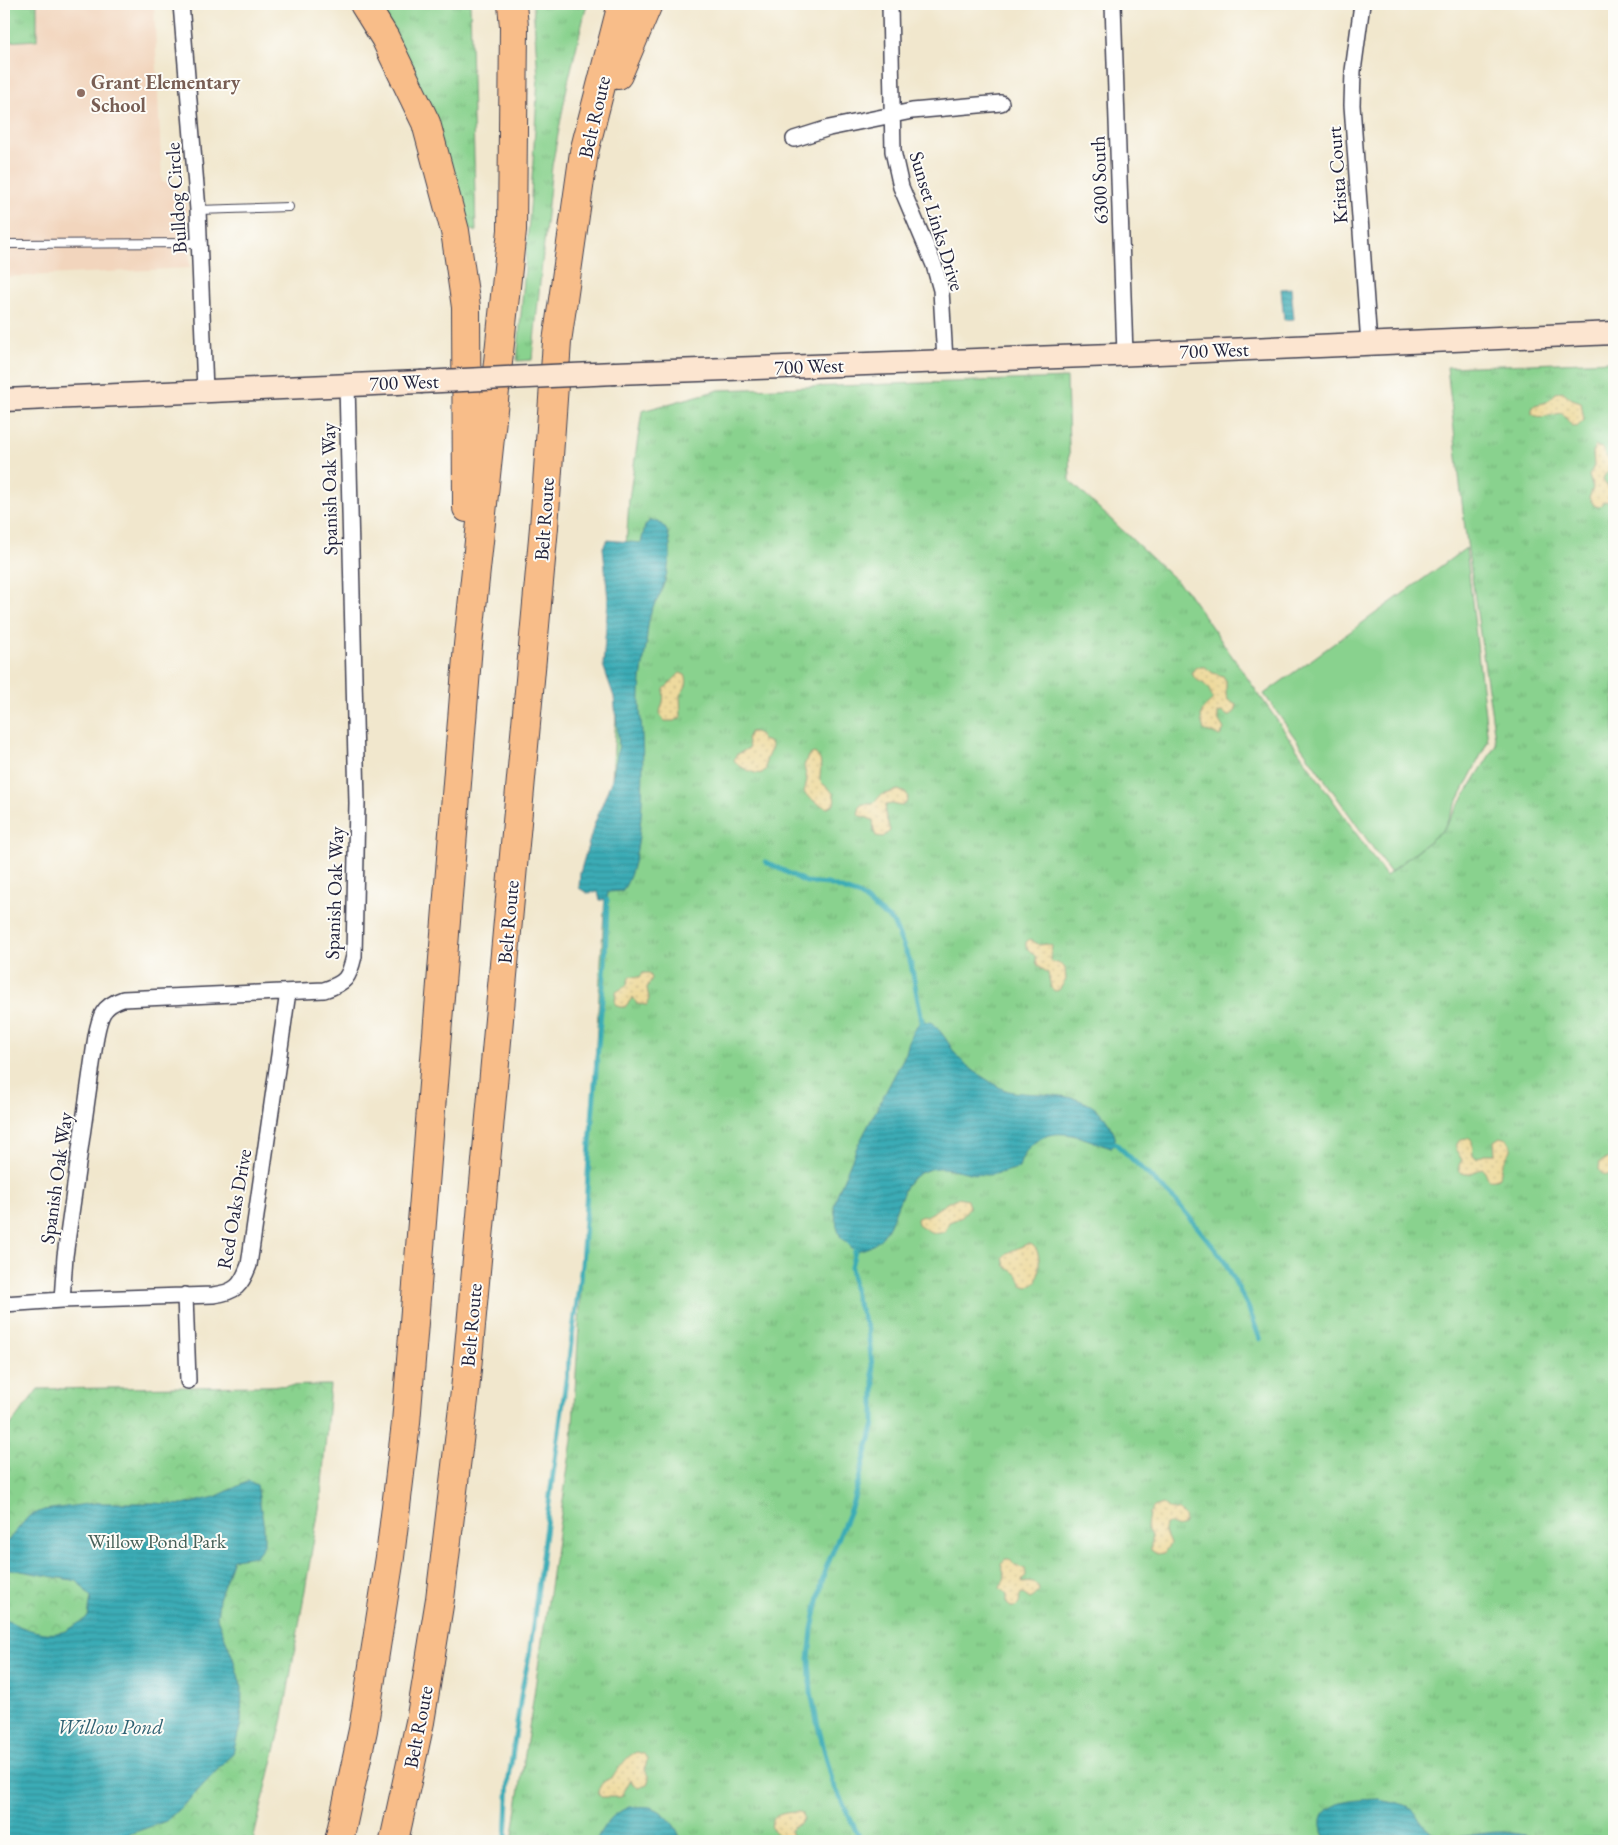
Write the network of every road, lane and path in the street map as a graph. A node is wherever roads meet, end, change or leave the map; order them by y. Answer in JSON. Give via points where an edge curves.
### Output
{"nodes":[{"id":1,"x":181,"y":4,"type":"edge"},
{"id":2,"x":364,"y":4,"type":"edge"},
{"id":3,"x":512,"y":4,"type":"edge"},
{"id":4,"x":622,"y":4,"type":"edge"},
{"id":5,"x":648,"y":4,"type":"edge"},
{"id":6,"x":890,"y":4,"type":"edge"},
{"id":7,"x":1113,"y":4,"type":"edge"},
{"id":8,"x":1362,"y":4,"type":"edge"},
{"id":9,"x":1002,"y":102,"type":"dead end"},
{"id":10,"x":892,"y":116,"type":"junction"},
{"id":11,"x":794,"y":139,"type":"dead end"},
{"id":12,"x":584,"y":152,"type":"junction"},
{"id":13,"x":289,"y":207,"type":"dead end"},
{"id":14,"x":198,"y":210,"type":"junction"},
{"id":15,"x":199,"y":243,"type":"junction"},
{"id":16,"x":4,"y":244,"type":"edge"},
{"id":17,"x":1614,"y":333,"type":"edge"},
{"id":18,"x":1369,"y":344,"type":"junction"},
{"id":19,"x":1126,"y":354,"type":"junction"},
{"id":20,"x":945,"y":361,"type":"junction"},
{"id":21,"x":347,"y":384,"type":"junction"},
{"id":22,"x":205,"y":391,"type":"junction"},
{"id":23,"x":4,"y":400,"type":"edge"},
{"id":24,"x":468,"y":644,"type":"junction"},
{"id":25,"x":288,"y":992,"type":"junction"},
{"id":26,"x":185,"y":1295,"type":"junction"},
{"id":27,"x":62,"y":1300,"type":"junction"},
{"id":28,"x":4,"y":1304,"type":"edge"},
{"id":29,"x":188,"y":1381,"type":"dead end"},
{"id":30,"x":339,"y":1841,"type":"edge"},
{"id":31,"x":394,"y":1841,"type":"edge"}],
"edges":[{"from":1,"to":14,"type":"street","name":"Bulldog Circle"},
{"from":2,"to":24,"type":"highway","via":[[385,38],[426,123],[455,231],[466,307]]},
{"from":3,"to":24,"type":"highway","via":[[512,230]]},
{"from":4,"to":12,"type":"highway","name":"Belt Route"},
{"from":5,"to":12,"type":"highway"},
{"from":6,"to":10,"type":"street","name":"Sunset Links Drive"},
{"from":7,"to":19,"type":"street","name":"6300 South"},
{"from":8,"to":18,"type":"street","name":"Krista Court","via":[[1352,105]]},
{"from":9,"to":10,"type":"street"},
{"from":10,"to":11,"type":"street","via":[[829,128]]},
{"from":10,"to":20,"type":"street","name":"Sunset Links Drive","via":[[901,187],[934,265],[941,290]]},
{"from":12,"to":31,"type":"highway","name":"Belt Route","via":[[557,342],[544,527],[465,1391],[440,1599],[420,1722]]},
{"from":13,"to":14,"type":"lane"},
{"from":14,"to":15,"type":"street","name":"Bulldog Circle"},
{"from":15,"to":16,"type":"lane"},
{"from":15,"to":22,"type":"street","name":"Bulldog Circle"},
{"from":17,"to":18,"type":"main road","name":"700 West"},
{"from":18,"to":19,"type":"main road","name":"700 West"},
{"from":19,"to":20,"type":"main road","name":"700 West"},
{"from":20,"to":21,"type":"main road","name":"700 West","bridge":true},
{"from":21,"to":22,"type":"main road","name":"700 West"},
{"from":21,"to":25,"type":"street","name":"Spanish Oak Way","via":[[358,811],[354,956],[347,978],[339,985],[324,990]]},
{"from":22,"to":23,"type":"main road","name":"700 West"},
{"from":24,"to":30,"type":"highway","via":[[406,1423],[366,1711]]},
{"from":25,"to":26,"type":"street","name":"Red Oaks Drive","via":[[249,1265],[244,1279],[232,1291]]},
{"from":25,"to":27,"type":"street","name":"Spanish Oak Way","via":[[123,998],[103,1011],[98,1022],[64,1263]]},
{"from":26,"to":27,"type":"street","name":"Red Oaks Drive"},
{"from":26,"to":29,"type":"street"},
{"from":27,"to":28,"type":"street","name":"Red Oaks Drive"}]}
